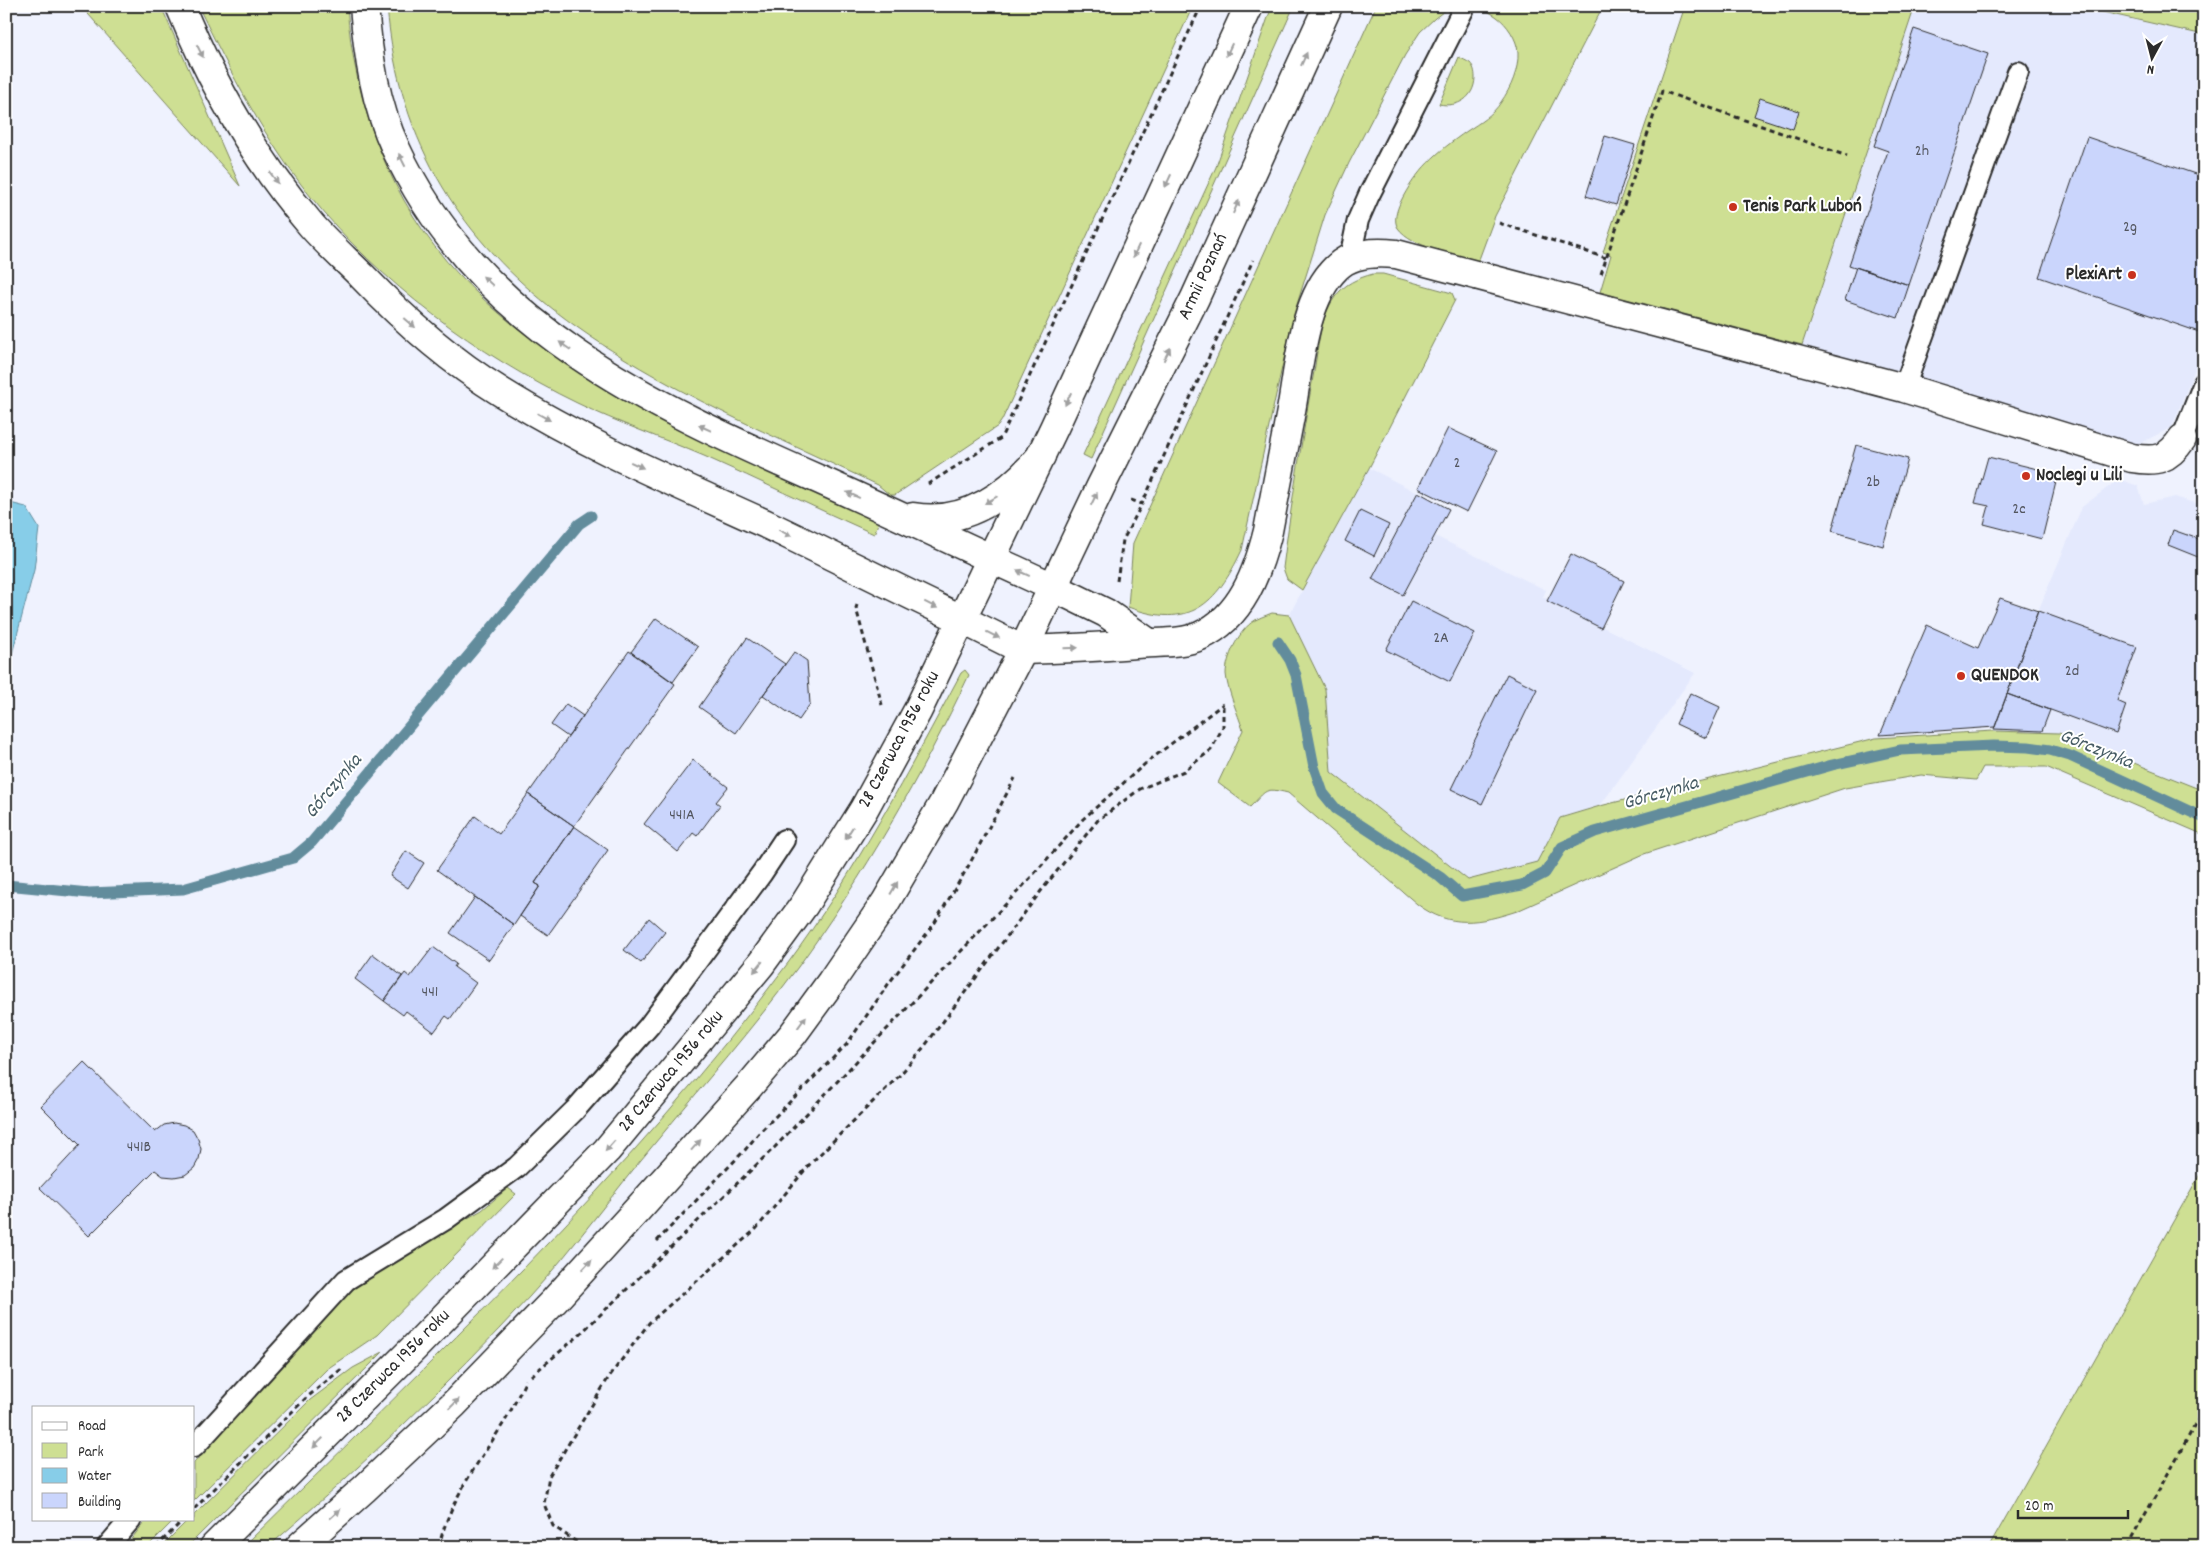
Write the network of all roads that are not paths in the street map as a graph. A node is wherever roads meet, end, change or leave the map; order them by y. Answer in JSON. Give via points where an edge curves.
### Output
{"nodes":[{"id":1,"x":180,"y":6,"type":"edge"},
{"id":2,"x":364,"y":6,"type":"edge"},
{"id":3,"x":1249,"y":6,"type":"edge"},
{"id":4,"x":1328,"y":6,"type":"edge"},
{"id":5,"x":1465,"y":6,"type":"edge"},
{"id":6,"x":2018,"y":72,"type":"dead end"},
{"id":7,"x":1350,"y":258,"type":"junction"},
{"id":8,"x":2204,"y":383,"type":"edge"},
{"id":9,"x":1904,"y":388,"type":"junction"},
{"id":10,"x":2182,"y":439,"type":"joint"},
{"id":11,"x":1040,"y":456,"type":"junction"},
{"id":12,"x":898,"y":514,"type":"junction"},
{"id":13,"x":992,"y":559,"type":"junction"},
{"id":14,"x":1053,"y":587,"type":"junction"},
{"id":15,"x":963,"y":620,"type":"junction"},
{"id":16,"x":1149,"y":643,"type":"junction"},
{"id":17,"x":1022,"y":650,"type":"junction"},
{"id":18,"x":784,"y":840,"type":"dead end"},
{"id":19,"x":195,"y":1446,"type":"edge"},
{"id":20,"x":130,"y":1520,"type":"edge"},
{"id":21,"x":107,"y":1547,"type":"edge"},
{"id":22,"x":214,"y":1547,"type":"edge"},
{"id":23,"x":299,"y":1547,"type":"edge"}],
"edges":[{"from":1,"to":15,"type":"main road","one_way":true,"via":[[219,89],[259,157],[284,191],[314,228],[424,335],[495,388],[593,444]]},
{"from":12,"to":2,"type":"main road","one_way":true,"via":[[698,424],[606,374],[523,314],[454,245],[425,203],[396,149],[375,87],[367,50]]},
{"from":3,"to":11,"type":"main road","one_way":true},
{"from":14,"to":4,"type":"main road","name":"Armii Poznań","one_way":true,"via":[[1195,298]]},
{"from":5,"to":7,"type":"lane","via":[[1368,195],[1358,220]]},
{"from":6,"to":9,"type":"lane"},
{"from":7,"to":9,"type":"main road","via":[[1368,253],[1396,254]]},
{"from":7,"to":16,"type":"main road","via":[[1336,267],[1325,282],[1309,318],[1268,531],[1251,586],[1228,614],[1200,636]]},
{"from":8,"to":10,"type":"lane"},
{"from":9,"to":10,"type":"main road","via":[[2132,458],[2150,460],[2168,456]]},
{"from":11,"to":12,"type":"main road","one_way":true,"via":[[1027,472],[994,499],[965,513],[935,519]]},
{"from":11,"to":13,"type":"main road","name":"28 Czerwca 1956 roku"},
{"from":12,"to":13,"type":"main road"},
{"from":14,"to":13,"type":"main road","one_way":true},
{"from":13,"to":15,"type":"main road","name":"28 Czerwca 1956 roku"},
{"from":14,"to":16,"type":"main road","via":[[1106,613]]},
{"from":14,"to":17,"type":"main road"},
{"from":15,"to":17,"type":"main road","one_way":true},
{"from":15,"to":22,"type":"main road","name":"28 Czerwca 1956 roku","one_way":true,"via":[[864,809],[804,905],[762,964],[607,1150]]},
{"from":17,"to":16,"type":"main road","one_way":true},
{"from":23,"to":17,"type":"main road","one_way":true,"via":[[454,1404],[542,1313],[737,1100],[793,1034],[885,903],[944,802]]},
{"from":18,"to":19,"type":"lane","via":[[649,1026],[576,1110],[517,1167],[446,1219],[346,1280]]},
{"from":20,"to":21,"type":"lane"}]}
